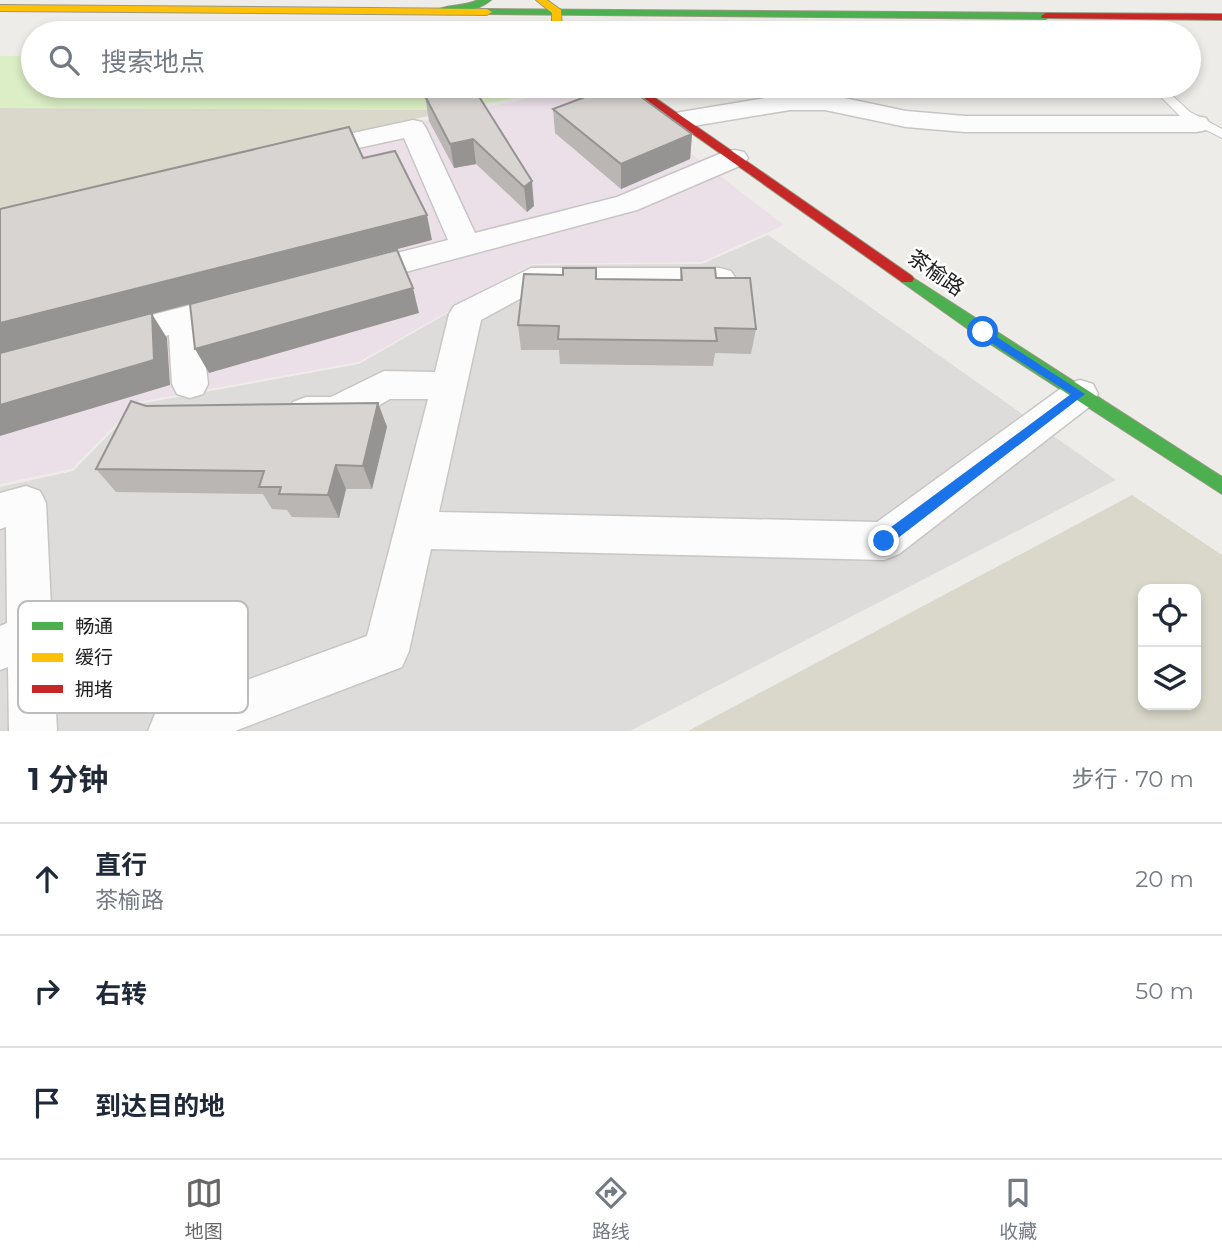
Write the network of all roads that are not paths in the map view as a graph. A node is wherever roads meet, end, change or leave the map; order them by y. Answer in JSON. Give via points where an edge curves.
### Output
{"nodes":[{"id":1,"x":486,"y":0,"type":"edge"},
{"id":2,"x":541,"y":0,"type":"edge"},
{"id":3,"x":0,"y":8,"type":"edge"},
{"id":4,"x":439,"y":11,"type":"junction"},
{"id":5,"x":557,"y":12,"type":"junction"},
{"id":6,"x":1222,"y":17,"type":"edge"},
{"id":7,"x":557,"y":21,"type":"edge"},
{"id":8,"x":649,"y":98,"type":"edge"},
{"id":9,"x":1166,"y":98,"type":"edge"},
{"id":10,"x":681,"y":120,"type":"junction"},
{"id":11,"x":1198,"y":124,"type":"junction"},
{"id":12,"x":1222,"y":134,"type":"edge"},
{"id":13,"x":280,"y":157,"type":"edge"},
{"id":14,"x":734,"y":158,"type":"junction"},
{"id":15,"x":466,"y":246,"type":"junction"},
{"id":16,"x":720,"y":279,"type":"edge"},
{"id":17,"x":331,"y":281,"type":"edge"},
{"id":18,"x":264,"y":298,"type":"edge"},
{"id":19,"x":184,"y":319,"type":"junction"},
{"id":20,"x":79,"y":346,"type":"edge"},
{"id":21,"x":448,"y":386,"type":"junction"},
{"id":22,"x":1080,"y":394,"type":"junction"},
{"id":23,"x":189,"y":403,"type":"edge"},
{"id":24,"x":269,"y":412,"type":"edge"},
{"id":25,"x":1222,"y":486,"type":"edge"},
{"id":26,"x":0,"y":511,"type":"edge"},
{"id":27,"x":414,"y":530,"type":"junction"},
{"id":28,"x":18,"y":601,"type":"edge"},
{"id":29,"x":18,"y":604,"type":"edge"},
{"id":30,"x":15,"y":642,"type":"edge"},
{"id":31,"x":248,"y":703,"type":"edge"},
{"id":32,"x":29,"y":713,"type":"edge"},
{"id":33,"x":220,"y":713,"type":"edge"},
{"id":34,"x":33,"y":731,"type":"edge"},
{"id":35,"x":172,"y":731,"type":"edge"}],
"edges":[{"from":1,"to":4,"type":"main road","via":[[472,7]]},
{"from":2,"to":5,"type":"main road"},
{"from":3,"to":4,"type":"main road"},
{"from":4,"to":5,"type":"main road"},
{"from":5,"to":6,"type":"main road"},
{"from":5,"to":7,"type":"main road"},
{"from":8,"to":10,"type":"main road","name":"茶榆路"},
{"from":9,"to":11,"type":"lane"},
{"from":10,"to":11,"type":"street","via":[[813,102],[906,119],[965,124]]},
{"from":10,"to":14,"type":"main road","name":"茶榆路"},
{"from":11,"to":12,"type":"lane"},
{"from":13,"to":15,"type":"street","via":[[413,128]]},
{"from":14,"to":15,"type":"street","via":[[627,204]]},
{"from":14,"to":22,"type":"main road","name":"茶榆路"},
{"from":15,"to":17,"type":"street"},
{"from":16,"to":21,"type":"street","via":[[531,279],[466,314]]},
{"from":18,"to":19,"type":"street"},
{"from":19,"to":20,"type":"street"},
{"from":19,"to":23,"type":"street"},
{"from":21,"to":24,"type":"street","via":[[384,385],[335,412]]},
{"from":21,"to":27,"type":"street"},
{"from":22,"to":25,"type":"main road","name":"茶榆路"},
{"from":22,"to":27,"type":"street","via":[[884,541]]},
{"from":26,"to":28,"type":"street","via":[[26,503]]},
{"from":27,"to":31,"type":"street","via":[[386,651]]},
{"from":29,"to":30,"type":"street"},
{"from":32,"to":34,"type":"street"},
{"from":33,"to":35,"type":"street"}]}
